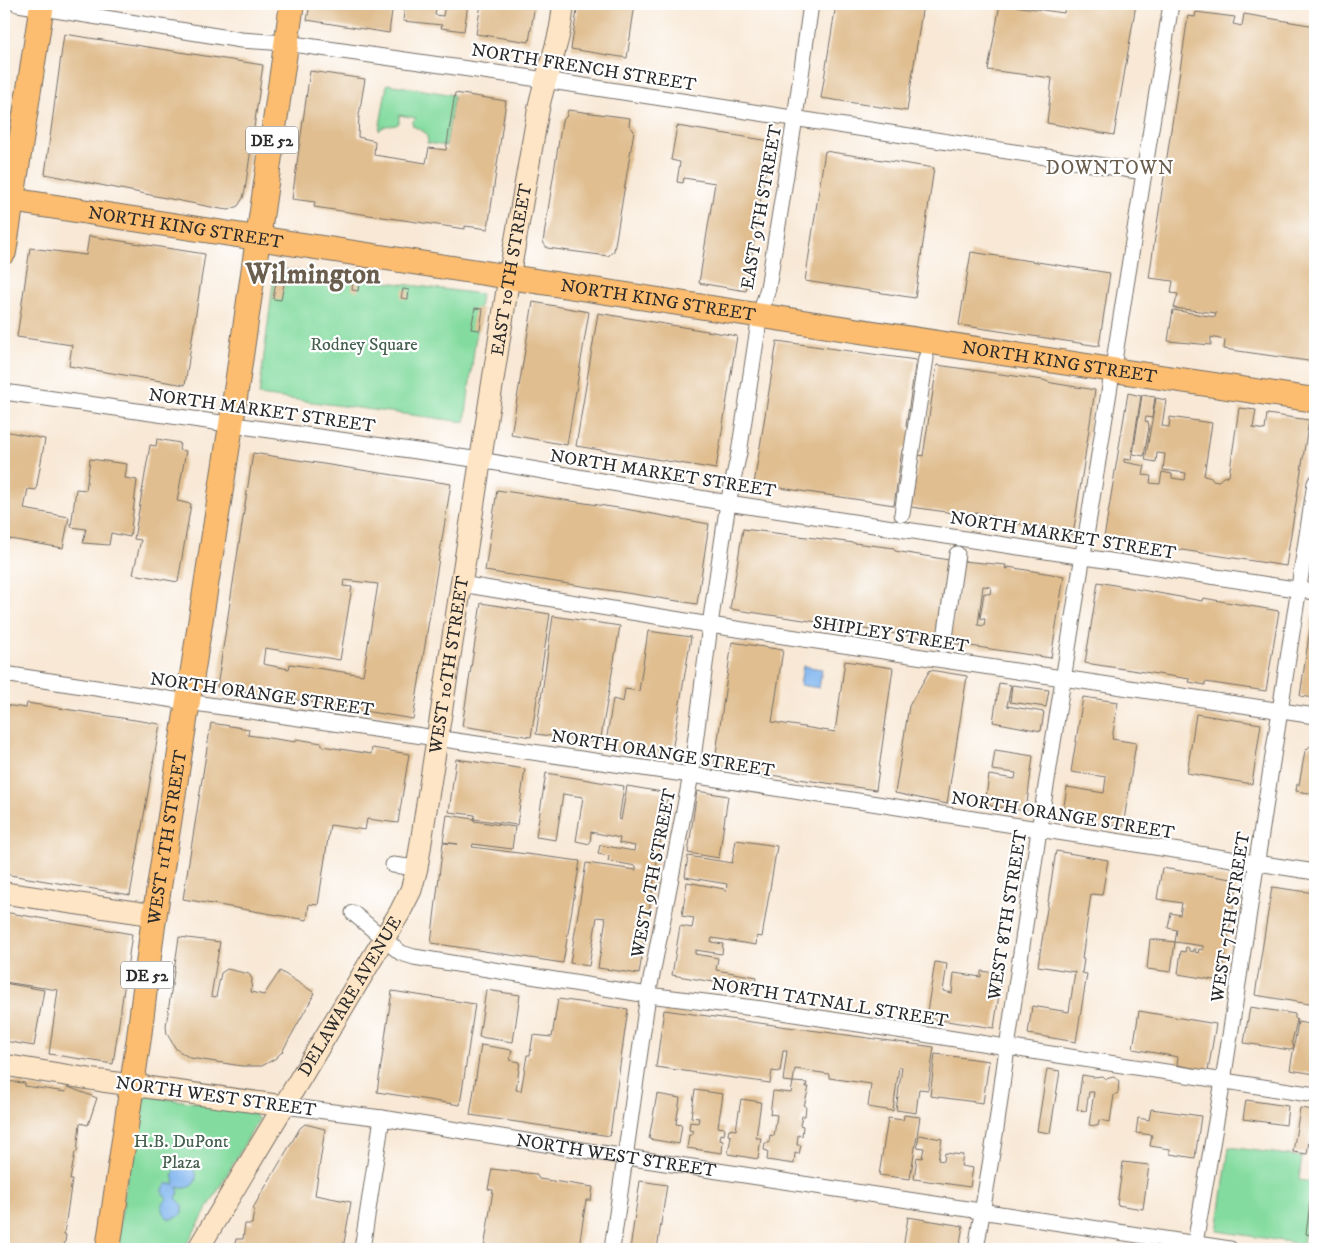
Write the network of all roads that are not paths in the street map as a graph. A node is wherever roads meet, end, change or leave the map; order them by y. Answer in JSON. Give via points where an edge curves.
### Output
{"nodes":[{"id":1,"x":18,"y":4,"type":"edge"},
{"id":2,"x":292,"y":4,"type":"edge"},
{"id":3,"x":554,"y":4,"type":"edge"},
{"id":4,"x":563,"y":4,"type":"edge"},
{"id":5,"x":811,"y":4,"type":"edge"},
{"id":6,"x":1171,"y":4,"type":"edge"},
{"id":7,"x":42,"y":6,"type":"edge"},
{"id":8,"x":286,"y":43,"type":"junction"},
{"id":9,"x":545,"y":80,"type":"junction"},
{"id":10,"x":795,"y":118,"type":"junction"},
{"id":11,"x":1144,"y":172,"type":"junction"},
{"id":12,"x":8,"y":200,"type":"edge"},
{"id":13,"x":258,"y":237,"type":"junction"},
{"id":14,"x":4,"y":252,"type":"edge"},
{"id":15,"x":509,"y":277,"type":"junction"},
{"id":16,"x":760,"y":315,"type":"junction"},
{"id":17,"x":926,"y":358,"type":"dead end"},
{"id":18,"x":1113,"y":370,"type":"junction"},
{"id":19,"x":4,"y":392,"type":"edge"},
{"id":20,"x":1315,"y":400,"type":"edge"},
{"id":21,"x":231,"y":424,"type":"junction"},
{"id":22,"x":480,"y":460,"type":"junction"},
{"id":23,"x":1315,"y":483,"type":"edge"},
{"id":24,"x":728,"y":503,"type":"junction"},
{"id":25,"x":902,"y":514,"type":"dead end"},
{"id":26,"x":957,"y":554,"type":"dead end"},
{"id":27,"x":1083,"y":557,"type":"junction"},
{"id":28,"x":461,"y":584,"type":"junction"},
{"id":29,"x":1298,"y":590,"type":"junction"},
{"id":30,"x":1315,"y":592,"type":"edge"},
{"id":31,"x":710,"y":625,"type":"junction"},
{"id":32,"x":944,"y":645,"type":"dead end"},
{"id":33,"x":4,"y":674,"type":"edge"},
{"id":34,"x":1063,"y":680,"type":"junction"},
{"id":35,"x":188,"y":702,"type":"junction"},
{"id":36,"x":1281,"y":711,"type":"junction"},
{"id":37,"x":1315,"y":716,"type":"edge"},
{"id":38,"x":438,"y":737,"type":"junction"},
{"id":39,"x":692,"y":775,"type":"junction"},
{"id":40,"x":1039,"y":830,"type":"junction"},
{"id":41,"x":1258,"y":863,"type":"junction"},
{"id":42,"x":393,"y":865,"type":"dead end"},
{"id":43,"x":417,"y":868,"type":"junction"},
{"id":44,"x":1315,"y":872,"type":"edge"},
{"id":45,"x":4,"y":892,"type":"edge"},
{"id":46,"x":353,"y":913,"type":"dead end"},
{"id":47,"x":155,"y":915,"type":"junction"},
{"id":48,"x":384,"y":938,"type":"junction"},
{"id":49,"x":648,"y":994,"type":"junction"},
{"id":50,"x":1006,"y":1048,"type":"junction"},
{"id":51,"x":4,"y":1065,"type":"edge"},
{"id":52,"x":1223,"y":1081,"type":"junction"},
{"id":53,"x":132,"y":1084,"type":"junction"},
{"id":54,"x":1315,"y":1095,"type":"edge"},
{"id":55,"x":284,"y":1106,"type":"junction"},
{"id":56,"x":382,"y":1118,"type":"junction"},
{"id":57,"x":626,"y":1157,"type":"junction"},
{"id":58,"x":982,"y":1211,"type":"junction"},
{"id":59,"x":1194,"y":1247,"type":"edge"},
{"id":60,"x":108,"y":1249,"type":"edge"},
{"id":61,"x":198,"y":1249,"type":"edge"},
{"id":62,"x":362,"y":1249,"type":"edge"},
{"id":63,"x":612,"y":1249,"type":"edge"},
{"id":64,"x":976,"y":1249,"type":"edge"},
{"id":65,"x":1230,"y":1249,"type":"edge"}],
"edges":[{"from":1,"to":7,"type":"street","name":"NORTH FRENCH STREET"},
{"from":2,"to":8,"type":"main road","number":"DE 52"},
{"from":3,"to":9,"type":"main road","name":"EAST 10TH STREET","via":[[543,51]]},
{"from":4,"to":9,"type":"main road","name":"EAST 10TH STREET","via":[[556,51]]},
{"from":5,"to":10,"type":"street","name":"EAST 9TH STREET"},
{"from":6,"to":11,"type":"street","name":"WEST 8TH STREET"},
{"from":7,"to":8,"type":"street","name":"NORTH FRENCH STREET","via":[[241,40]]},
{"from":7,"to":12,"type":"main road"},
{"from":8,"to":9,"type":"street","name":"NORTH FRENCH STREET"},
{"from":8,"to":13,"type":"main road","number":"DE 52"},
{"from":9,"to":10,"type":"street","name":"NORTH FRENCH STREET"},
{"from":9,"to":15,"type":"main road","name":"EAST 10TH STREET"},
{"from":10,"to":11,"type":"street","name":"NORTH FRENCH STREET"},
{"from":10,"to":16,"type":"street","name":"EAST 9TH STREET","via":[[768,288]]},
{"from":11,"to":18,"type":"street","name":"WEST 8TH STREET"},
{"from":12,"to":13,"type":"main road","name":"NORTH KING STREET"},
{"from":12,"to":14,"type":"main road"},
{"from":13,"to":15,"type":"main road","name":"NORTH KING STREET"},
{"from":13,"to":21,"type":"main road","number":"DE 52"},
{"from":15,"to":16,"type":"main road","name":"NORTH KING STREET"},
{"from":15,"to":22,"type":"main road","name":"EAST 10TH STREET"},
{"from":16,"to":18,"type":"main road","name":"NORTH KING STREET"},
{"from":16,"to":24,"type":"street","name":"EAST 9TH STREET"},
{"from":17,"to":25,"type":"street"},
{"from":18,"to":20,"type":"main road","name":"NORTH KING STREET"},
{"from":18,"to":27,"type":"street","name":"WEST 8TH STREET"},
{"from":19,"to":21,"type":"street","name":"NORTH MARKET STREET"},
{"from":21,"to":22,"type":"street","name":"NORTH MARKET STREET"},
{"from":21,"to":35,"type":"main road","name":"WEST 11TH STREET","number":"DE 52"},
{"from":22,"to":24,"type":"street","name":"NORTH MARKET STREET"},
{"from":22,"to":28,"type":"main road","name":"WEST 10TH STREET"},
{"from":23,"to":29,"type":"street","name":"WEST 7TH STREET"},
{"from":24,"to":27,"type":"street","name":"NORTH MARKET STREET"},
{"from":24,"to":31,"type":"street","name":"WEST 9TH STREET"},
{"from":26,"to":32,"type":"street"},
{"from":27,"to":29,"type":"street","name":"NORTH MARKET STREET"},
{"from":27,"to":34,"type":"street","name":"WEST 8TH STREET"},
{"from":28,"to":31,"type":"street","name":"SHIPLEY STREET"},
{"from":28,"to":38,"type":"main road","name":"WEST 10TH STREET"},
{"from":29,"to":30,"type":"street","name":"NORTH MARKET STREET"},
{"from":29,"to":36,"type":"street","name":"WEST 7TH STREET"},
{"from":31,"to":34,"type":"street","name":"SHIPLEY STREET"},
{"from":31,"to":39,"type":"street","name":"WEST 9TH STREET"},
{"from":33,"to":35,"type":"street","name":"NORTH ORANGE STREET"},
{"from":34,"to":36,"type":"street","name":"SHIPLEY STREET"},
{"from":34,"to":40,"type":"street","name":"WEST 8TH STREET"},
{"from":35,"to":38,"type":"street","name":"NORTH ORANGE STREET"},
{"from":35,"to":47,"type":"main road","name":"WEST 11TH STREET","number":"DE 52"},
{"from":36,"to":37,"type":"street","name":"SHIPLEY STREET"},
{"from":36,"to":41,"type":"street","name":"WEST 7TH STREET"},
{"from":38,"to":39,"type":"street","name":"NORTH ORANGE STREET"},
{"from":38,"to":43,"type":"main road","name":"WEST 10TH STREET"},
{"from":39,"to":40,"type":"street","name":"NORTH ORANGE STREET"},
{"from":39,"to":49,"type":"street","name":"WEST 9TH STREET"},
{"from":40,"to":41,"type":"street","name":"NORTH ORANGE STREET"},
{"from":40,"to":50,"type":"street","name":"WEST 8TH STREET"},
{"from":41,"to":44,"type":"street","name":"NORTH ORANGE STREET"},
{"from":41,"to":52,"type":"street","name":"WEST 7TH STREET"},
{"from":42,"to":43,"type":"street"},
{"from":43,"to":48,"type":"main road","name":"DELAWARE AVENUE","via":[[411,890]]},
{"from":45,"to":47,"type":"main road"},
{"from":46,"to":48,"type":"street","name":"NORTH TATNALL STREET"},
{"from":47,"to":53,"type":"main road","name":"WEST 11TH STREET","number":"DE 52"},
{"from":48,"to":49,"type":"street","name":"NORTH TATNALL STREET","via":[[401,953],[414,957]]},
{"from":48,"to":55,"type":"main road","name":"DELAWARE AVENUE"},
{"from":49,"to":50,"type":"street","name":"NORTH TATNALL STREET"},
{"from":49,"to":57,"type":"street","name":"WEST 9TH STREET"},
{"from":50,"to":52,"type":"street","name":"NORTH TATNALL STREET"},
{"from":50,"to":58,"type":"street","name":"WEST 8TH STREET"},
{"from":51,"to":53,"type":"main road","name":"NORTH WEST STREET"},
{"from":52,"to":54,"type":"street","name":"NORTH TATNALL STREET"},
{"from":52,"to":59,"type":"street","name":"WEST 7TH STREET"},
{"from":53,"to":55,"type":"main road","name":"NORTH WEST STREET"},
{"from":53,"to":60,"type":"main road","name":"WEST 11TH STREET","number":"DE 52"},
{"from":55,"to":56,"type":"street","name":"NORTH WEST STREET"},
{"from":55,"to":61,"type":"main road","name":"DELAWARE AVENUE"},
{"from":56,"to":57,"type":"street","name":"NORTH WEST STREET"},
{"from":56,"to":62,"type":"street"},
{"from":57,"to":58,"type":"street","name":"NORTH WEST STREET"},
{"from":57,"to":63,"type":"street","name":"WEST 9TH STREET"},
{"from":58,"to":59,"type":"street","name":"NORTH WEST STREET"},
{"from":58,"to":64,"type":"street","name":"WEST 8TH STREET"},
{"from":59,"to":65,"type":"street","name":"NORTH WEST STREET"}]}
